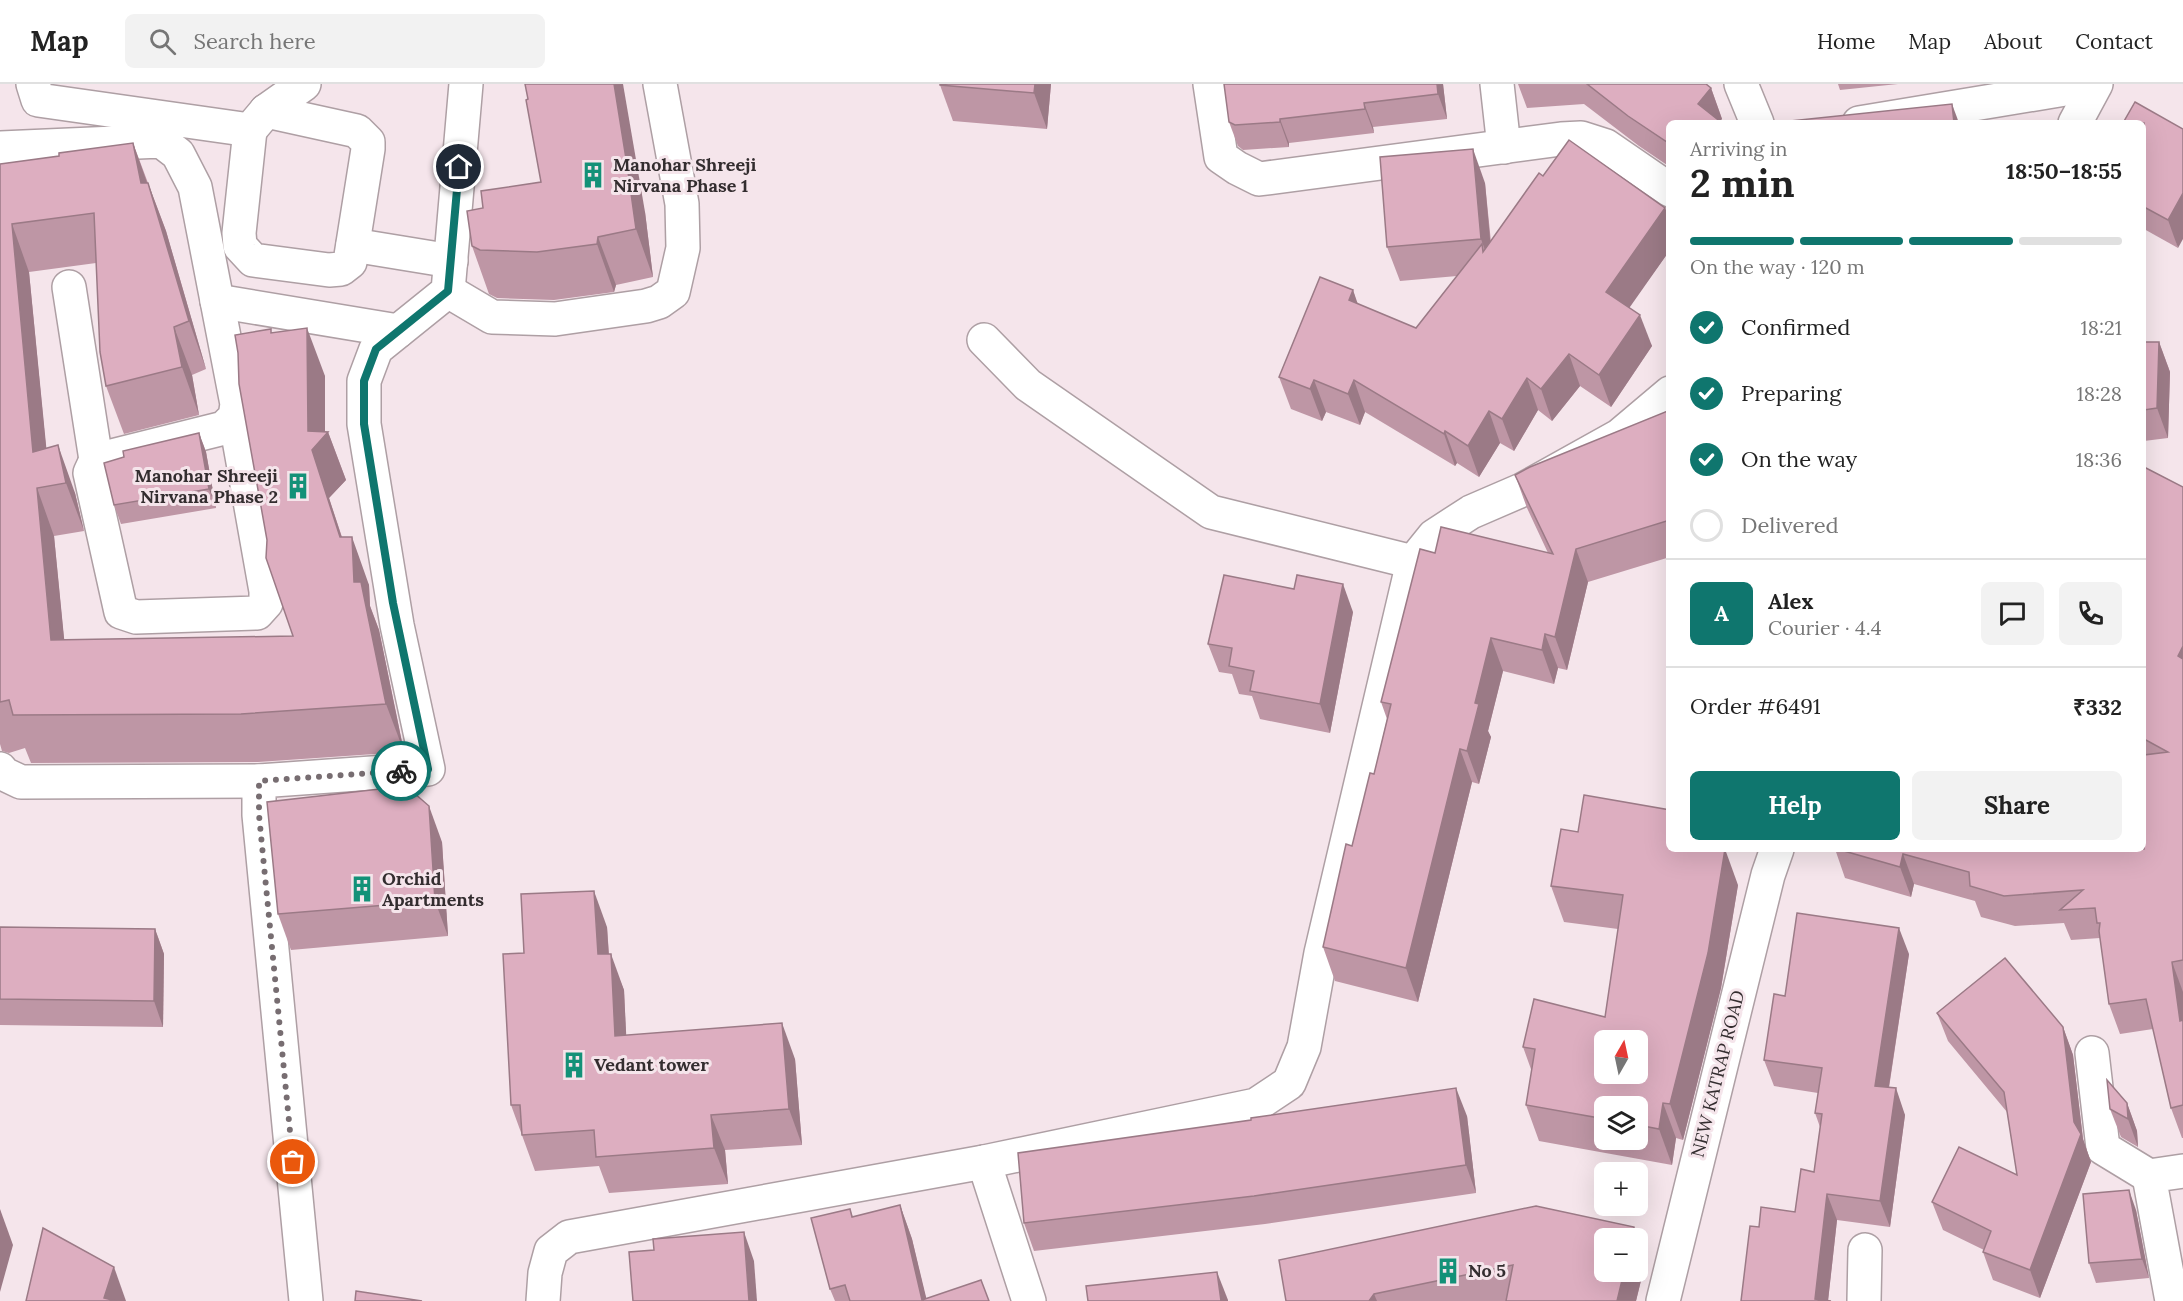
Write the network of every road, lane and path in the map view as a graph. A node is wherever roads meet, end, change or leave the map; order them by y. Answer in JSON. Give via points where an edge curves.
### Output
{"nodes":[{"id":1,"x":33,"y":84,"type":"edge"},
{"id":2,"x":304,"y":84,"type":"edge"},
{"id":3,"x":466,"y":84,"type":"edge"},
{"id":4,"x":660,"y":84,"type":"edge"},
{"id":5,"x":1210,"y":84,"type":"edge"},
{"id":6,"x":1497,"y":84,"type":"edge"},
{"id":7,"x":1742,"y":84,"type":"edge"},
{"id":8,"x":2096,"y":84,"type":"edge"},
{"id":9,"x":1756,"y":120,"type":"edge"},
{"id":10,"x":1877,"y":120,"type":"edge"},
{"id":11,"x":2077,"y":120,"type":"edge"},
{"id":12,"x":258,"y":121,"type":"junction"},
{"id":13,"x":1504,"y":147,"type":"junction"},
{"id":14,"x":0,"y":148,"type":"edge"},
{"id":15,"x":1666,"y":187,"type":"edge"},
{"id":16,"x":353,"y":245,"type":"junction"},
{"id":17,"x":449,"y":276,"type":"junction"},
{"id":18,"x":69,"y":286,"type":"dead end"},
{"id":19,"x":217,"y":301,"type":"junction"},
{"id":20,"x":398,"y":331,"type":"junction"},
{"id":21,"x":984,"y":340,"type":"dead end"},
{"id":22,"x":1666,"y":396,"type":"edge"},
{"id":23,"x":235,"y":417,"type":"junction"},
{"id":24,"x":96,"y":460,"type":"junction"},
{"id":25,"x":1413,"y":562,"type":"junction"},
{"id":26,"x":0,"y":769,"type":"edge"},
{"id":27,"x":259,"y":781,"type":"junction"},
{"id":28,"x":1776,"y":852,"type":"edge"},
{"id":29,"x":2092,"y":1053,"type":"dead end"},
{"id":30,"x":984,"y":1162,"type":"junction"},
{"id":31,"x":2183,"y":1171,"type":"edge"},
{"id":32,"x":2149,"y":1176,"type":"junction"},
{"id":33,"x":1865,"y":1250,"type":"dead end"},
{"id":34,"x":306,"y":1301,"type":"edge"},
{"id":35,"x":543,"y":1301,"type":"edge"},
{"id":36,"x":1029,"y":1301,"type":"edge"},
{"id":37,"x":1663,"y":1301,"type":"edge"},
{"id":38,"x":1864,"y":1301,"type":"edge"},
{"id":39,"x":2172,"y":1301,"type":"edge"}],
"edges":[{"from":1,"to":12,"type":"street","via":[[38,100]]},
{"from":2,"to":12,"type":"street"},
{"from":3,"to":17,"type":"street"},
{"from":4,"to":17,"type":"street","via":[[682,204],[683,248],[673,292],[645,306],[555,319],[492,317]]},
{"from":5,"to":13,"type":"street","via":[[1221,157],[1259,179]]},
{"from":6,"to":13,"type":"street"},
{"from":7,"to":9,"type":"street"},
{"from":8,"to":10,"type":"street"},
{"from":8,"to":11,"type":"street"},
{"from":12,"to":16,"type":"street","via":[[357,131],[368,142]]},
{"from":12,"to":16,"type":"street","via":[[240,246],[253,260],[329,270],[342,269],[350,262]]},
{"from":13,"to":15,"type":"street","via":[[1581,138],[1606,146]]},
{"from":14,"to":19,"type":"street","via":[[161,141],[178,154],[195,187]]},
{"from":16,"to":17,"type":"street"},
{"from":17,"to":20,"type":"street"},
{"from":18,"to":24,"type":"street"},
{"from":19,"to":20,"type":"street"},
{"from":19,"to":23,"type":"street","via":[[237,404]]},
{"from":20,"to":27,"type":"street","via":[[376,349],[364,381],[364,424],[397,625],[428,769]]},
{"from":21,"to":25,"type":"street","via":[[1028,385],[1211,512]]},
{"from":22,"to":25,"type":"street","via":[[1619,436],[1522,490],[1472,512],[1434,536]]},
{"from":23,"to":24,"type":"street","via":[[224,428]]},
{"from":23,"to":24,"type":"street","via":[[266,591],[266,603],[257,613],[136,617],[121,612],[90,473]]},
{"from":25,"to":30,"type":"street","via":[[1321,953],[1304,1047],[1289,1083],[1256,1105]]},
{"from":26,"to":27,"type":"street","via":[[21,782]]},
{"from":27,"to":34,"type":"street","via":[[259,815]]},
{"from":28,"to":37,"type":"street","name":"NEW KATRAP ROAD"},
{"from":29,"to":32,"type":"street","via":[[2103,1148]]},
{"from":30,"to":35,"type":"street","via":[[569,1238],[551,1251],[544,1273]]},
{"from":30,"to":36,"type":"street"},
{"from":31,"to":32,"type":"street"},
{"from":32,"to":39,"type":"street"},
{"from":33,"to":38,"type":"street"}]}
